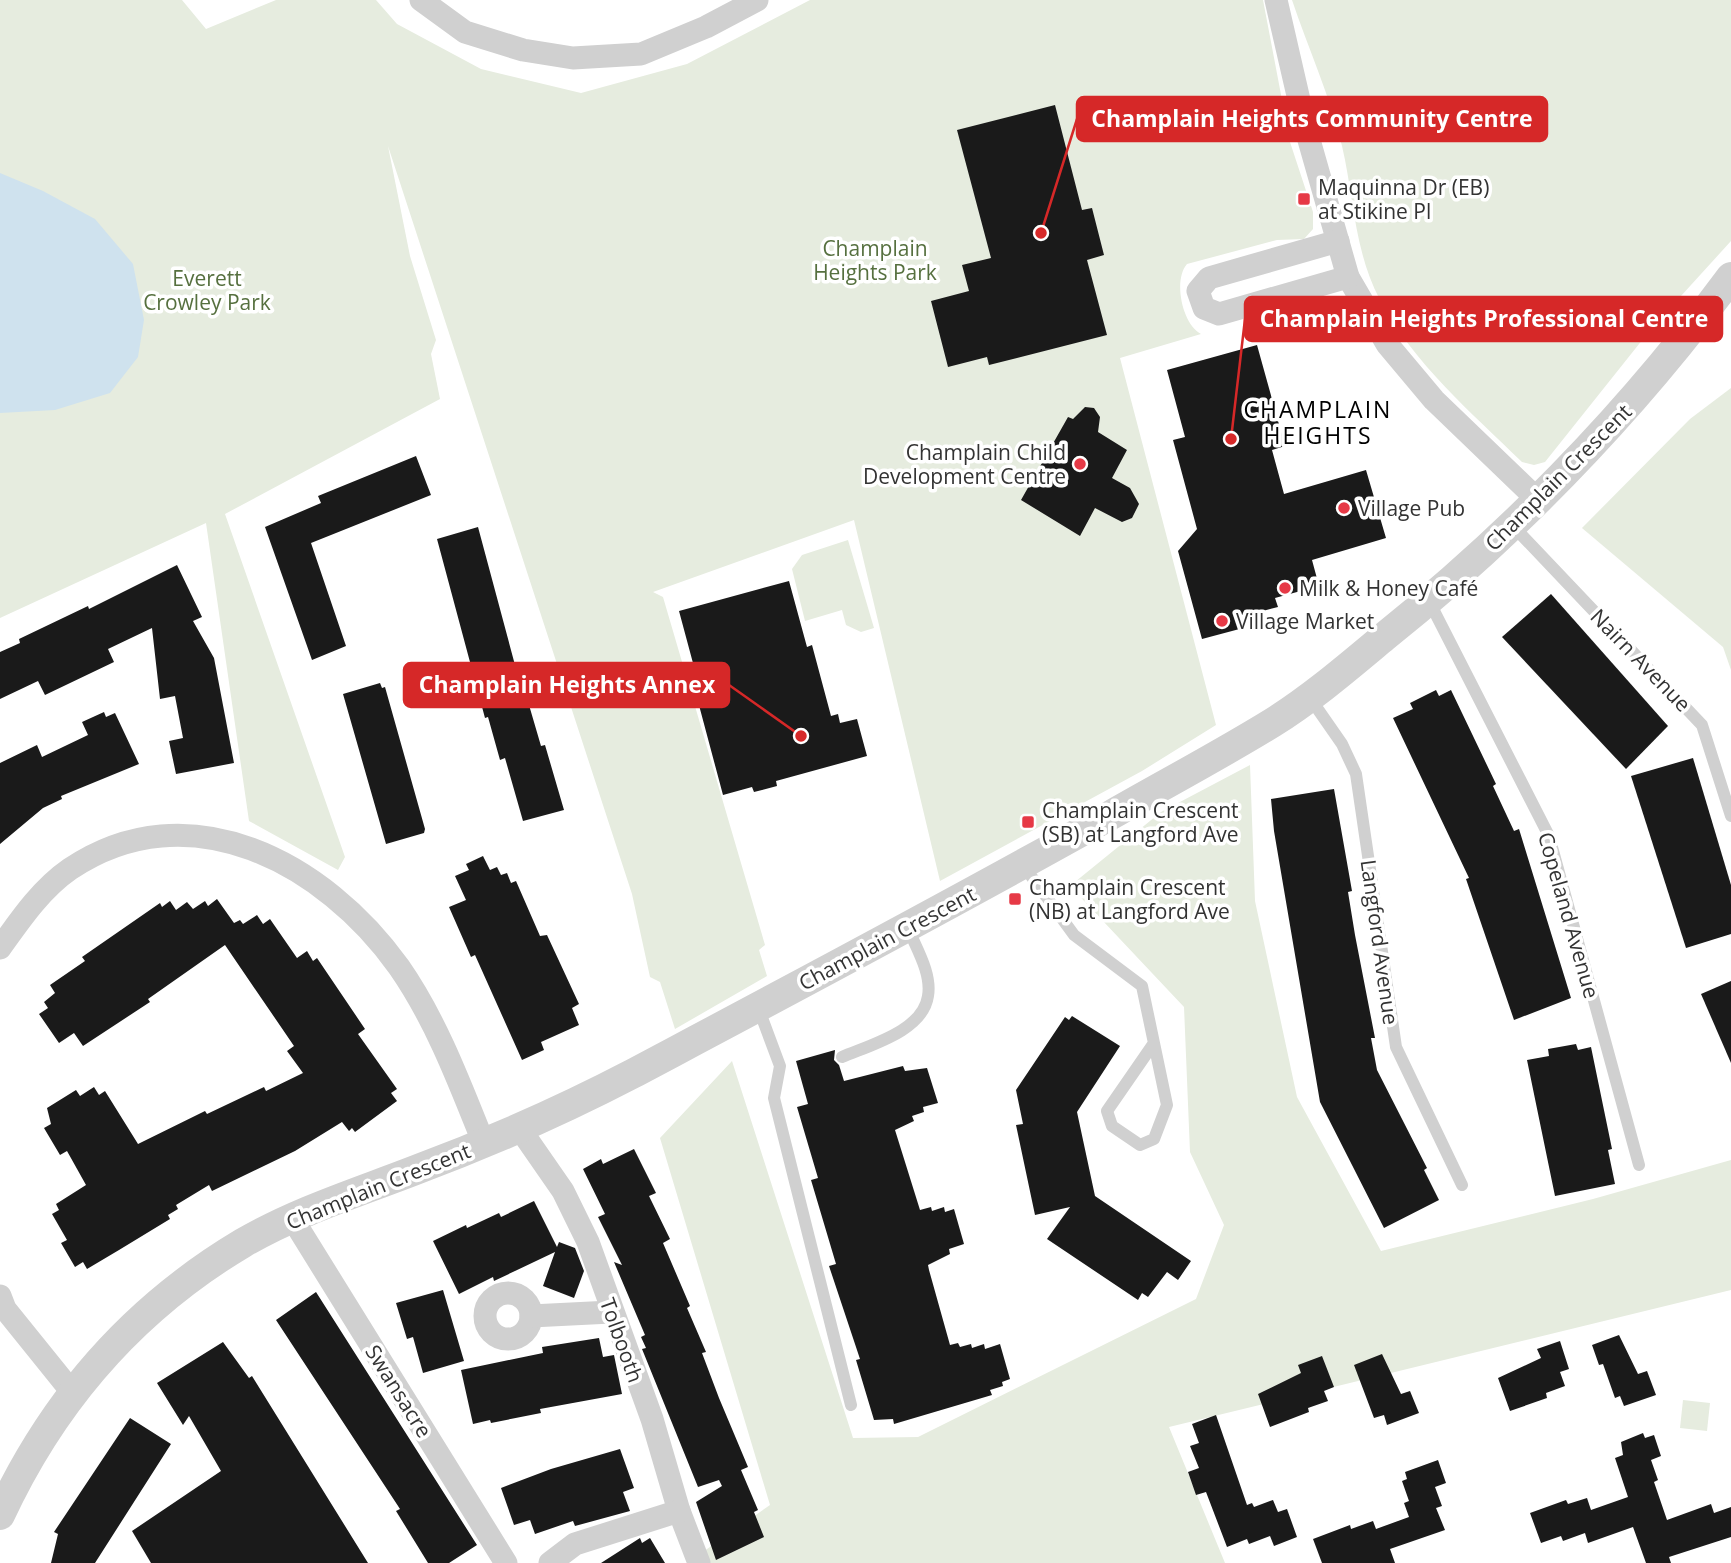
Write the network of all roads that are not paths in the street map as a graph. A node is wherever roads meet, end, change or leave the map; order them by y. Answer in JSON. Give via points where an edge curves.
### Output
{"nodes":[{"id":1,"x":421,"y":0,"type":"edge"},
{"id":2,"x":757,"y":0,"type":"edge"},
{"id":3,"x":1276,"y":0,"type":"edge"},
{"id":4,"x":1338,"y":242,"type":"junction"},
{"id":5,"x":1348,"y":277,"type":"junction"},
{"id":6,"x":1731,"y":277,"type":"edge"},
{"id":7,"x":1538,"y":500,"type":"junction"},
{"id":8,"x":1513,"y":526,"type":"junction"},
{"id":9,"x":1429,"y":601,"type":"junction"},
{"id":10,"x":1310,"y":697,"type":"junction"},
{"id":11,"x":1731,"y":816,"type":"edge"},
{"id":12,"x":1023,"y":864,"type":"junction"},
{"id":13,"x":908,"y":928,"type":"junction"},
{"id":14,"x":0,"y":948,"type":"edge"},
{"id":15,"x":758,"y":1005,"type":"junction"},
{"id":16,"x":1154,"y":1043,"type":"junction"},
{"id":17,"x":842,"y":1057,"type":"dead end"},
{"id":18,"x":520,"y":1129,"type":"junction"},
{"id":19,"x":484,"y":1144,"type":"junction"},
{"id":20,"x":1639,"y":1166,"type":"dead end"},
{"id":21,"x":1462,"y":1185,"type":"dead end"},
{"id":22,"x":292,"y":1218,"type":"junction"},
{"id":23,"x":0,"y":1296,"type":"edge"},
{"id":24,"x":611,"y":1312,"type":"junction"},
{"id":25,"x":531,"y":1316,"type":"dead end"},
{"id":26,"x":72,"y":1392,"type":"junction"},
{"id":27,"x":851,"y":1405,"type":"dead end"},
{"id":28,"x":679,"y":1511,"type":"junction"},
{"id":29,"x":0,"y":1515,"type":"edge"},
{"id":30,"x":506,"y":1563,"type":"edge"},
{"id":31,"x":550,"y":1563,"type":"edge"},
{"id":32,"x":699,"y":1563,"type":"edge"}],
"edges":[{"from":1,"to":2,"type":"street","via":[[465,32],[523,50],[573,58],[640,54]]},
{"from":3,"to":4,"type":"street"},
{"from":4,"to":5,"type":"street"},
{"from":4,"to":5,"type":"street","via":[[1209,278],[1198,291],[1203,309],[1219,314]]},
{"from":5,"to":7,"type":"street","via":[[1387,344],[1434,400]]},
{"from":6,"to":7,"type":"street","name":"Champlain Crescent","via":[[1635,399]]},
{"from":7,"to":8,"type":"street","name":"Champlain Crescent"},
{"from":8,"to":9,"type":"street","name":"Champlain Crescent"},
{"from":8,"to":11,"type":"lane","name":"Nairn Avenue","via":[[1702,725]]},
{"from":9,"to":10,"type":"street","name":"Champlain Crescent"},
{"from":9,"to":20,"type":"lane","name":"Copeland Avenue","via":[[1549,836]]},
{"from":10,"to":12,"type":"street","name":"Champlain Crescent"},
{"from":10,"to":21,"type":"lane","name":"Langford Avenue","via":[[1356,774],[1396,1046]]},
{"from":12,"to":13,"type":"street","name":"Champlain Crescent"},
{"from":12,"to":16,"type":"lane","via":[[1074,935],[1142,986]]},
{"from":13,"to":15,"type":"street","name":"Champlain Crescent"},
{"from":13,"to":17,"type":"lane","via":[[925,970],[928,997],[914,1021]]},
{"from":14,"to":19,"type":"street","via":[[31,905],[69,870],[115,846],[168,834],[222,840],[271,855],[321,885],[364,925],[399,967],[425,1010]]},
{"from":15,"to":18,"type":"street","name":"Champlain Crescent"},
{"from":15,"to":27,"type":"lane","via":[[780,1066],[774,1098]]},
{"from":16,"to":16,"type":"lane","via":[[1167,1105],[1154,1139],[1140,1145],[1112,1126],[1107,1111]]},
{"from":18,"to":19,"type":"street","name":"Champlain Crescent"},
{"from":18,"to":24,"type":"street","name":"Tolbooth","via":[[588,1242]]},
{"from":19,"to":22,"type":"street","name":"Champlain Crescent"},
{"from":22,"to":26,"type":"street","name":"Champlain Crescent","via":[[202,1270],[146,1312]]},
{"from":22,"to":30,"type":"street","name":"Swansacre"},
{"from":23,"to":26,"type":"street","via":[[5,1309]]},
{"from":24,"to":25,"type":"street"},
{"from":24,"to":28,"type":"street","name":"Tolbooth","via":[[652,1419]]},
{"from":26,"to":29,"type":"street","name":"Champlain Crescent","via":[[22,1469]]},
{"from":28,"to":31,"type":"street","via":[[575,1544]]},
{"from":28,"to":32,"type":"street","name":"Tolbooth"}]}
